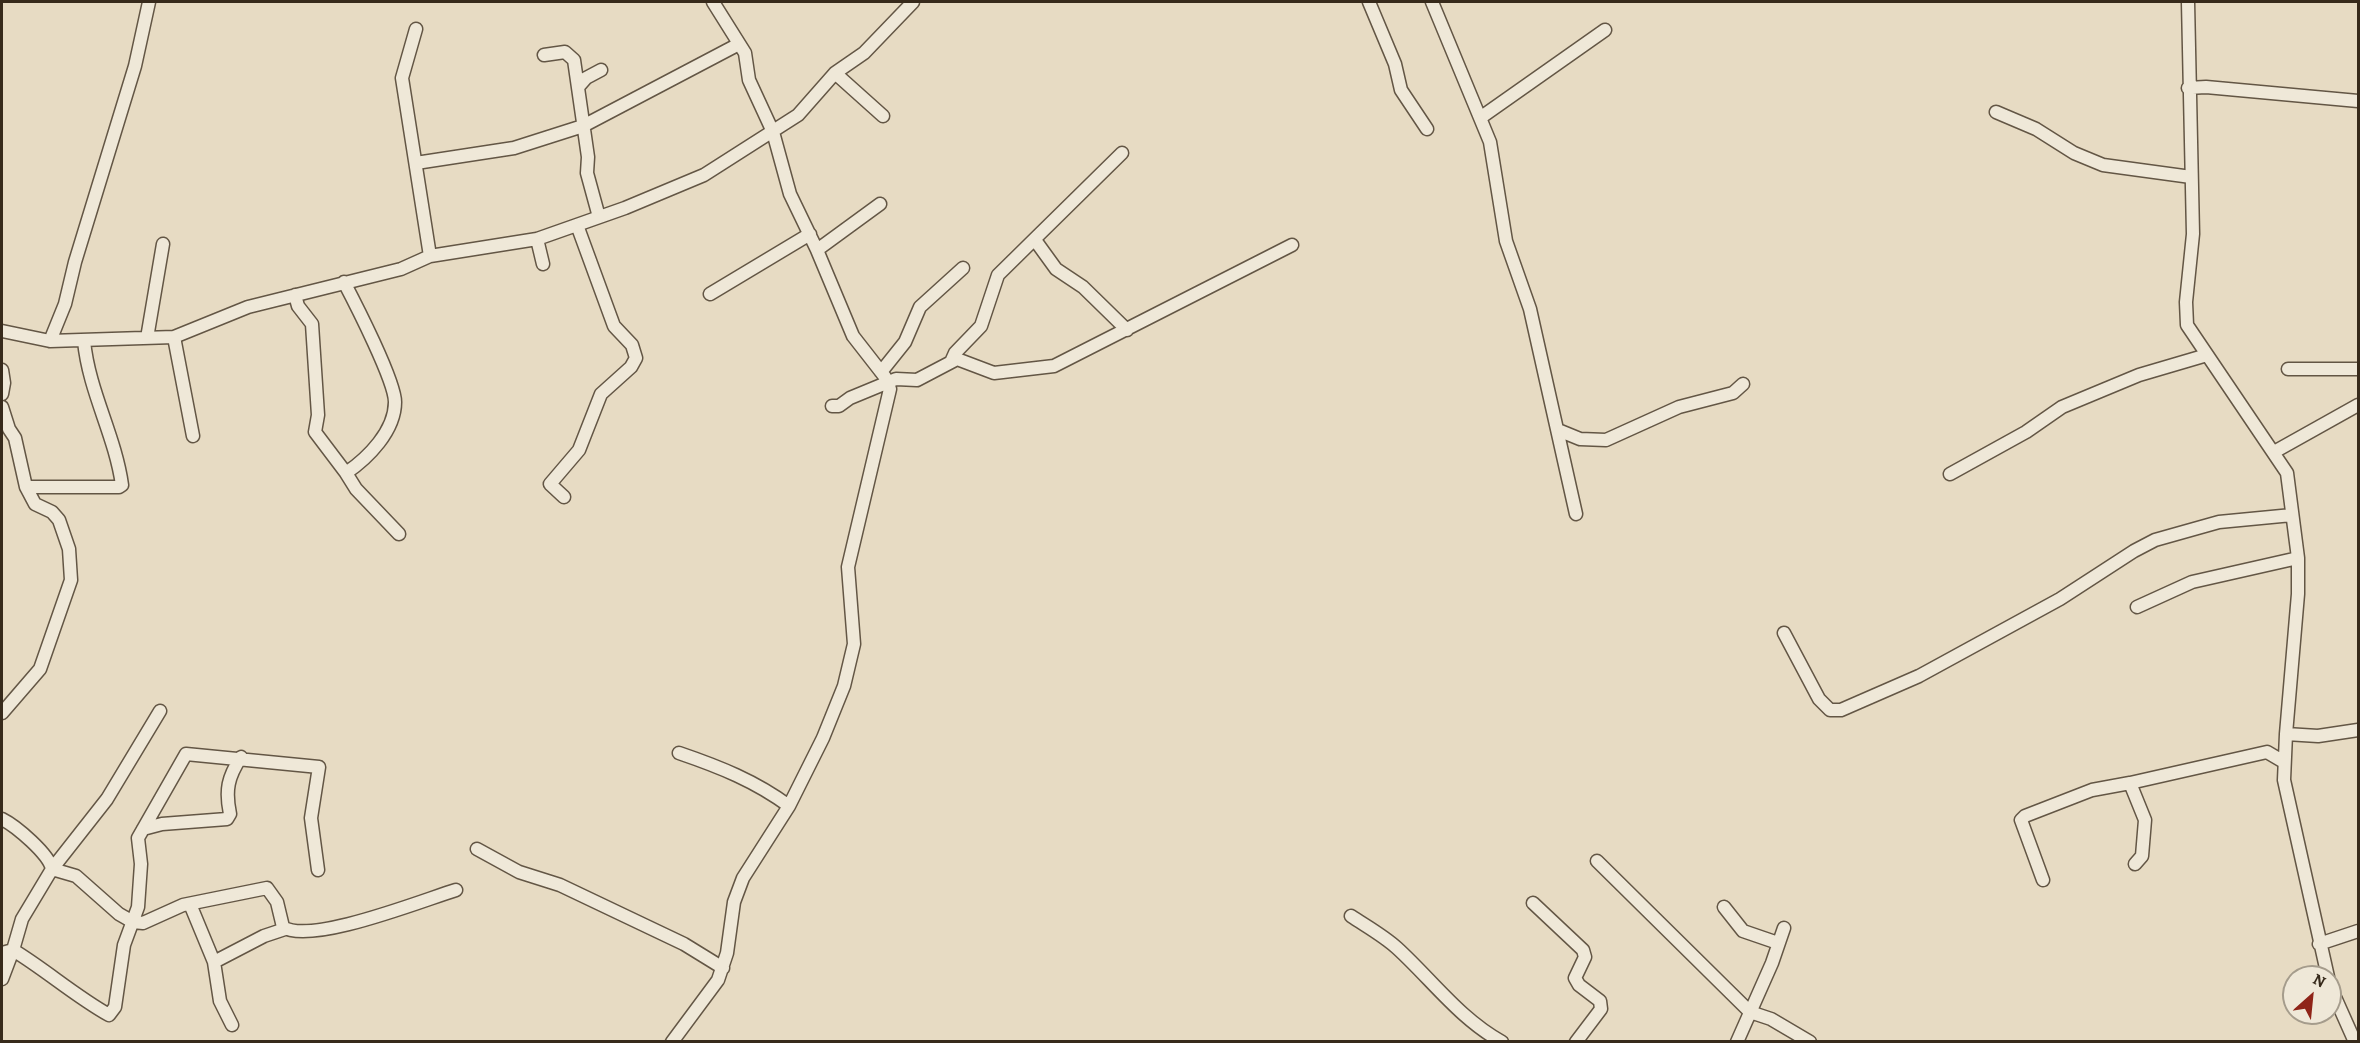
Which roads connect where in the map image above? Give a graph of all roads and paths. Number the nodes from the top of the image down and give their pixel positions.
1 (150, 2) edge
2 (712, 2) edge
3 (913, 2) edge
4 (1369, 2) edge
5 (1432, 2) edge
6 (2188, 2) edge
7 (416, 30) dead end
8 (1605, 30) dead end
9 (739, 44) junction
10 (544, 55) dead end
11 (601, 70) dead end
12 (835, 74) junction
13 (579, 86) junction
14 (2188, 88) junction
15 (2358, 101) edge
16 (1996, 112) dead end
17 (883, 116) dead end
18 (1480, 118) junction
19 (584, 126) junction
20 (1427, 129) dead end
21 (773, 132) junction
22 (1122, 153) dead end
23 (417, 163) junction
24 (2191, 177) junction
25 (880, 204) dead end
26 (599, 217) junction
27 (577, 225) junction
28 (810, 234) junction
29 (537, 239) junction
30 (1035, 240) junction
31 (163, 244) dead end
32 (1292, 245) dead end
33 (817, 250) junction
34 (430, 256) junction
35 (543, 264) dead end
36 (963, 268) dead end
37 (344, 282) junction
38 (710, 294) dead end
39 (295, 295) junction
40 (1127, 330) junction
41 (2, 331) edge
42 (174, 337) junction
43 (147, 338) junction
44 (50, 341) junction
45 (84, 341) junction
46 (2207, 355) junction
47 (951, 362) junction
48 (2288, 369) dead end
49 (2358, 369) edge
50 (2, 370) edge
51 (880, 372) junction
52 (887, 384) junction
53 (1743, 384) dead end
54 (2, 394) edge
55 (2358, 405) edge
56 (832, 406) dead end
57 (2, 407) edge
58 (1558, 430) junction
59 (193, 436) dead end
60 (2274, 452) junction
61 (346, 473) junction
62 (1950, 474) dead end
63 (26, 487) junction
64 (564, 497) dead end
65 (1576, 514) dead end
66 (2292, 515) junction
67 (399, 534) dead end
68 (2298, 558) junction
69 (2137, 607) dead end
70 (1784, 633) dead end
71 (160, 711) dead end
72 (2, 713) edge
73 (2358, 730) edge
74 (2286, 734) junction
75 (680, 753) dead end
76 (241, 757) junction
77 (2284, 762) junction
78 (2130, 783) junction
79 (789, 806) junction
80 (2, 819) edge
81 (143, 829) junction
82 (477, 849) dead end
83 (1597, 861) dead end
84 (2135, 864) dead end
85 (52, 869) junction
86 (318, 870) dead end
87 (2043, 880) dead end
88 (456, 890) dead end
89 (1533, 903) dead end
90 (190, 904) junction
91 (1724, 907) dead end
92 (1351, 916) dead end
93 (133, 922) junction
94 (285, 928) junction
95 (1784, 928) dead end
96 (2358, 931) edge
97 (1778, 944) junction
98 (2319, 944) junction
99 (7, 952) edge
100 (214, 962) junction
101 (2325, 965) edge
102 (723, 968) junction
103 (2, 979) edge
104 (1750, 1012) junction
105 (2342, 1012) edge
106 (232, 1025) dead end
107 (1486, 1038) edge
108 (672, 1041) edge
109 (1502, 1041) edge
110 (1576, 1041) edge
111 (1737, 1041) edge
112 (1810, 1041) edge
113 (2355, 1041) edge

1 - 44 street
2 - 9 street
3 - 12 street
4 - 20 street
5 - 18 street
6 - 14 street
7 - 23 street
8 - 18 street
9 - 19 street
9 - 21 street
10 - 13 street
11 - 13 street
12 - 17 street
12 - 21 street
13 - 19 street
14 - 15 street
14 - 24 street
16 - 24 street
18 - 58 street
19 - 23 street
19 - 26 street
21 - 26 street
21 - 28 street
22 - 30 street
23 - 34 street
24 - 46 street
25 - 33 street
26 - 27 street
27 - 29 street
27 - 64 street
28 - 33 street
28 - 38 street
29 - 34 street
29 - 35 street
30 - 40 street
30 - 47 street
31 - 43 street
32 - 40 street
33 - 51 street
34 - 37 street
36 - 51 street
37 - 39 street
37 - 61 street
39 - 42 street
39 - 61 street
40 - 47 street
41 - 44 street
42 - 43 street
42 - 59 street
43 - 45 street
44 - 45 street
45 - 63 street
46 - 60 street
46 - 62 street
47 - 52 street
48 - 49 street
50 - 54 street
51 - 52 street
52 - 56 street
52 - 79 street
53 - 58 street
55 - 60 street
57 - 63 street
58 - 65 street
60 - 66 street
61 - 67 street
63 - 72 street
66 - 68 street
66 - 70 street
68 - 69 street
68 - 74 street
71 - 85 street
73 - 74 street
74 - 77 street
75 - 79 street
76 - 81 street
76 - 81 street
76 - 86 street
77 - 78 street
77 - 98 street
78 - 84 street
78 - 87 street
79 - 102 street
80 - 85 street
81 - 93 street
82 - 102 street
83 - 104 street
85 - 93 street
85 - 99 street
88 - 94 street
89 - 110 street
90 - 93 street
90 - 94 street
90 - 100 street
91 - 97 street
92 - 107 street
93 - 99 street
94 - 100 street
95 - 97 street
96 - 98 street
97 - 104 street
98 - 101 street
99 - 103 street
100 - 106 street
102 - 108 street
104 - 111 street
104 - 112 street
105 - 113 street
107 - 109 street

